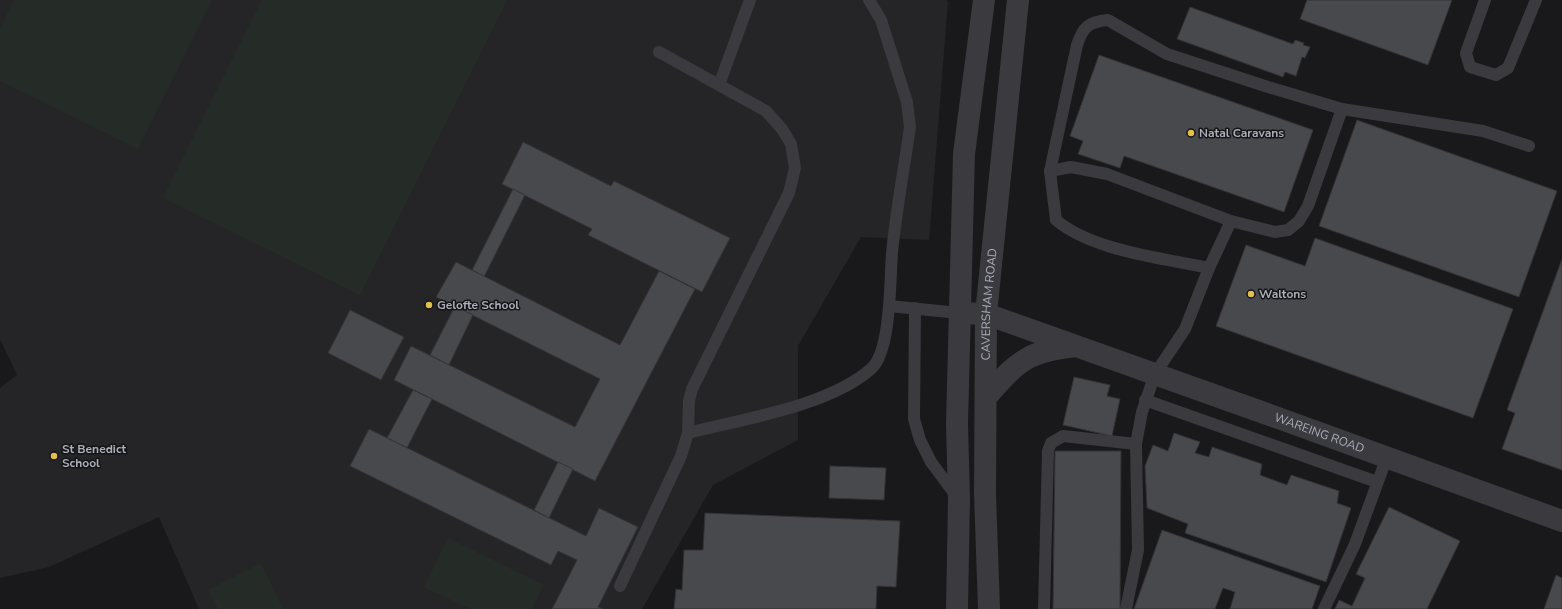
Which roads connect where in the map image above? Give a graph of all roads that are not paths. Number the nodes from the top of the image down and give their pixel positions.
1 (750, 0) edge
2 (869, 0) edge
3 (984, 0) edge
4 (1018, 0) edge
5 (1485, 0) edge
6 (1536, 0) edge
7 (659, 52) dead end
8 (719, 85) junction
9 (1342, 109) junction
10 (1529, 146) dead end
11 (1050, 171) junction
12 (1232, 221) junction
13 (1209, 268) junction
14 (889, 306) junction
15 (916, 308) junction
16 (959, 313) junction
17 (986, 314) junction
18 (1076, 346) junction
19 (1154, 374) junction
20 (986, 396) junction
21 (1145, 400) junction
22 (688, 433) junction
23 (1136, 444) junction
24 (1387, 457) junction
25 (1378, 482) junction
26 (959, 499) junction
27 (1562, 521) edge
28 (620, 586) dead end
29 (957, 609) edge
30 (989, 609) edge
31 (1044, 609) edge
32 (1126, 609) edge
33 (1324, 609) edge

1 - 8 lane
2 - 14 lane
3 - 16 street
4 - 17 street, CAVERSHAM ROAD
5 - 6 lane
7 - 8 lane
8 - 22 lane
9 - 10 lane
9 - 11 lane
9 - 12 lane
11 - 12 lane
11 - 13 lane
12 - 13 lane
13 - 19 lane
14 - 15 lane
14 - 22 lane
15 - 16 lane
15 - 26 lane
16 - 17 street, WAREING ROAD
16 - 26 street
17 - 18 street, WAREING ROAD
17 - 20 street, CAVERSHAM ROAD
18 - 19 street, WAREING ROAD
18 - 20 street, WAREING ROAD
19 - 21 lane
19 - 24 street, WAREING ROAD
20 - 30 street, CAVERSHAM ROAD
21 - 23 lane
21 - 25 lane
22 - 28 lane
23 - 31 lane
23 - 32 lane
24 - 25 lane
24 - 27 street, WAREING ROAD
25 - 33 lane
26 - 29 street

